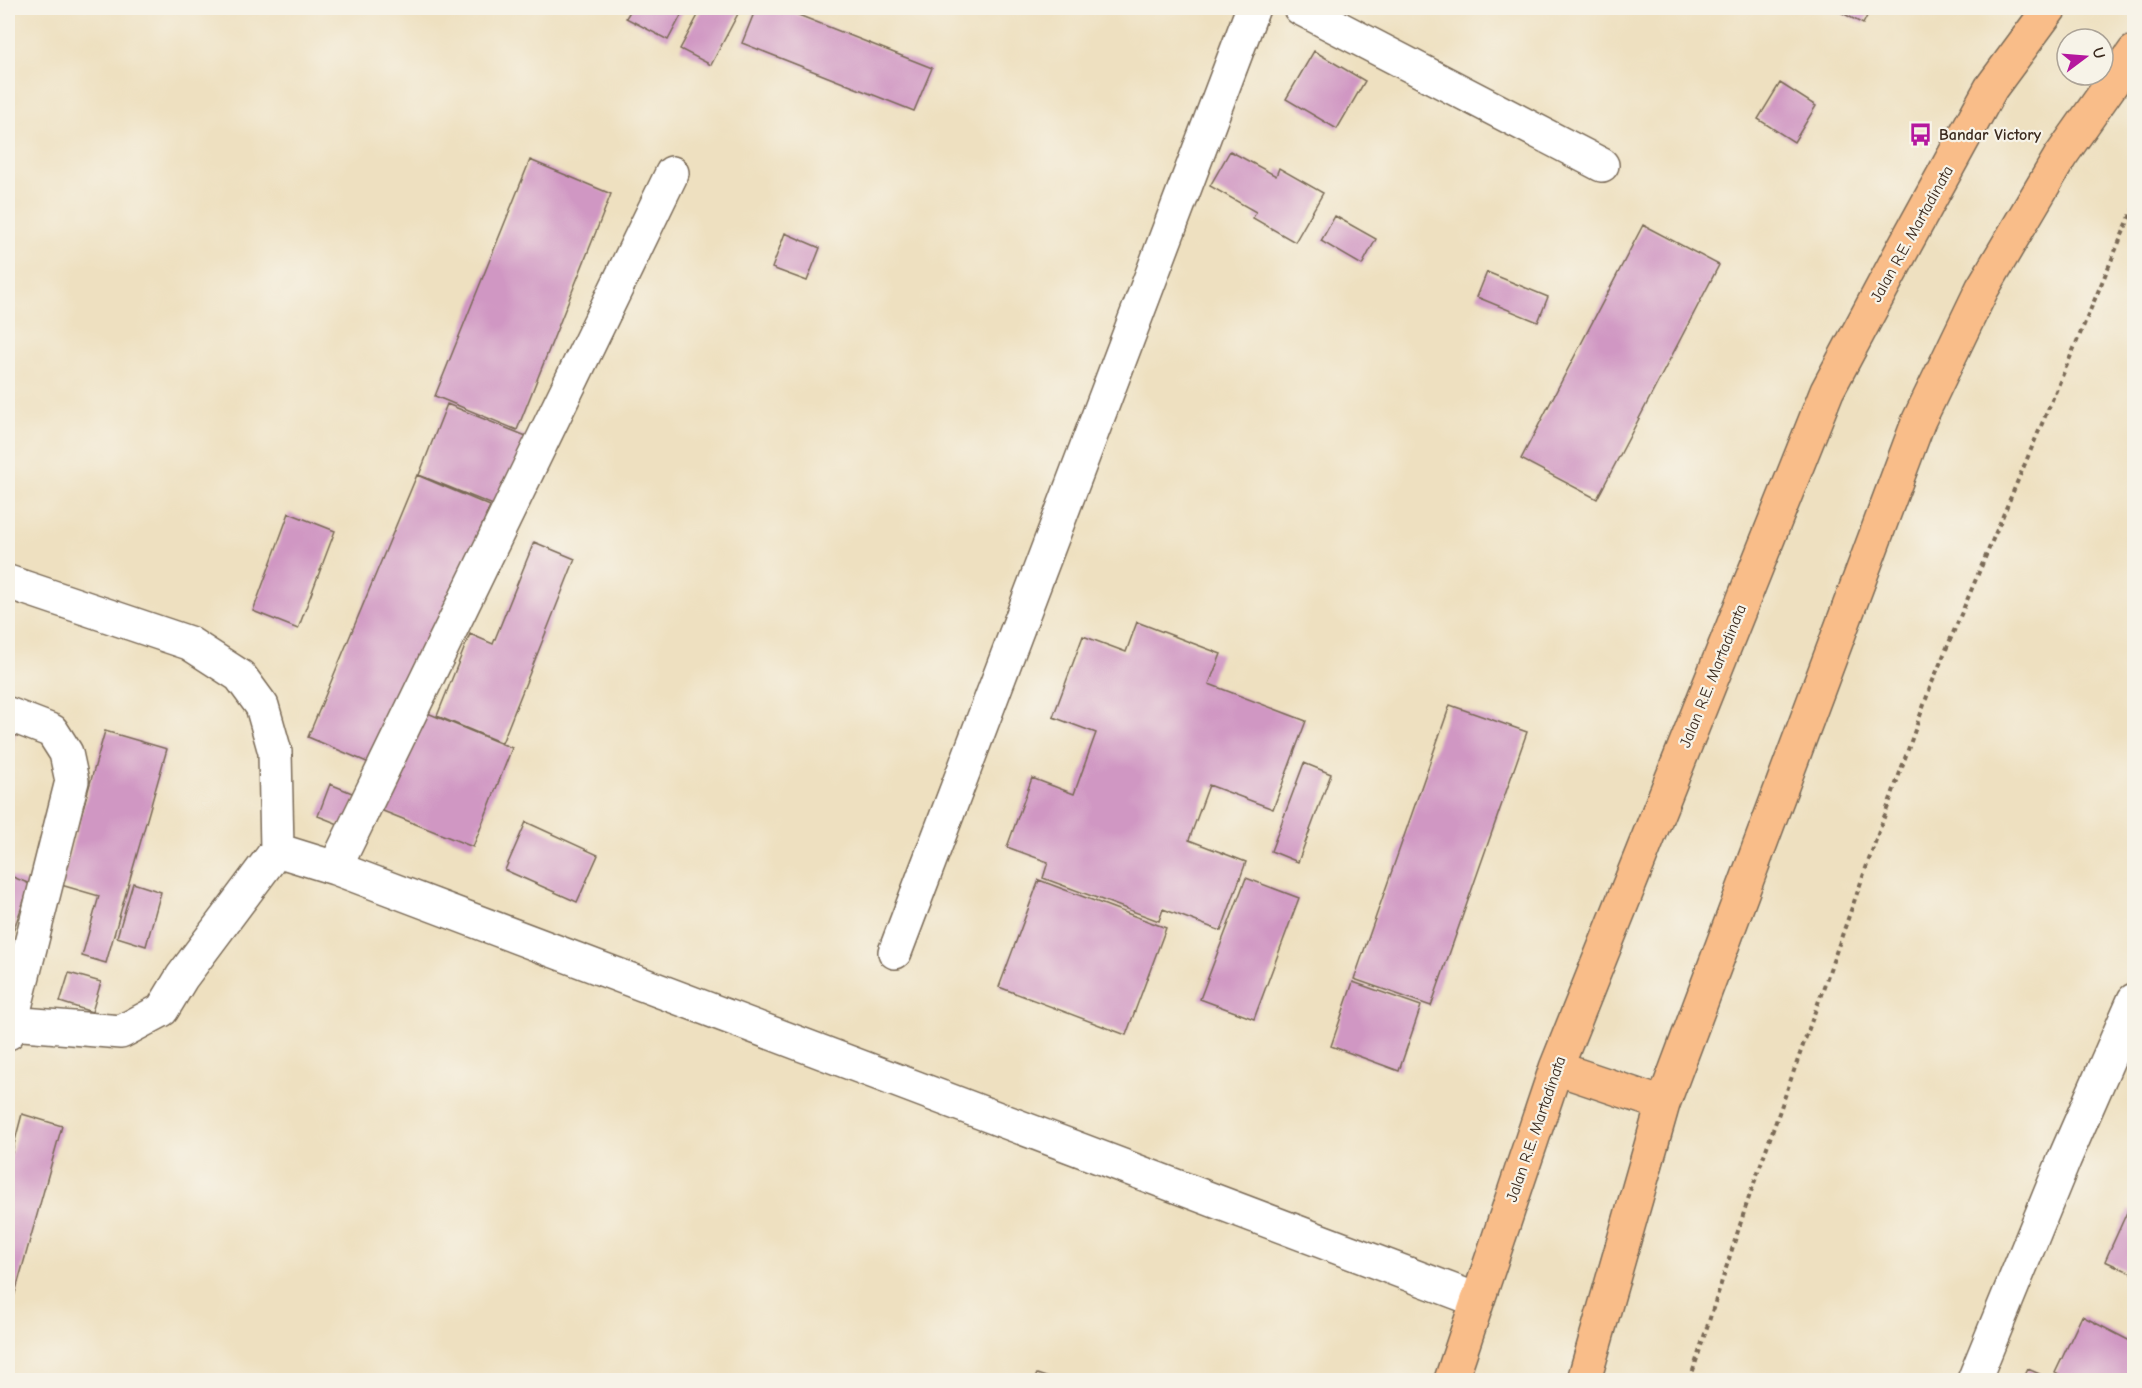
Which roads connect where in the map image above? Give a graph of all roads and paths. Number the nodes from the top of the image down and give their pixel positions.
1 (1253, 8) edge
2 (1300, 8) edge
3 (2050, 8) edge
4 (2134, 52) edge
5 (1602, 165) dead end
6 (672, 173) dead end
7 (2134, 207) edge
8 (8, 582) edge
9 (8, 714) edge
10 (277, 850) junction
11 (335, 868) junction
12 (895, 952) dead end
13 (2134, 1000) edge
14 (9, 1026) edge
15 (1556, 1068) junction
16 (1663, 1104) junction
17 (1477, 1300) junction
18 (1451, 1380) edge
19 (1584, 1380) edge
20 (1690, 1380) edge
21 (1974, 1380) edge

1 - 12 street
2 - 5 street
3 - 15 highway, Jalan R.E. Martadinata
4 - 16 highway
6 - 11 street
7 - 20 path
8 - 10 street
9 - 14 street
10 - 11 street
10 - 14 street
11 - 17 street
13 - 21 street
15 - 16 highway
15 - 17 highway, Jalan R.E. Martadinata
16 - 19 highway
17 - 18 highway, Jalan R.E. Martadinata

